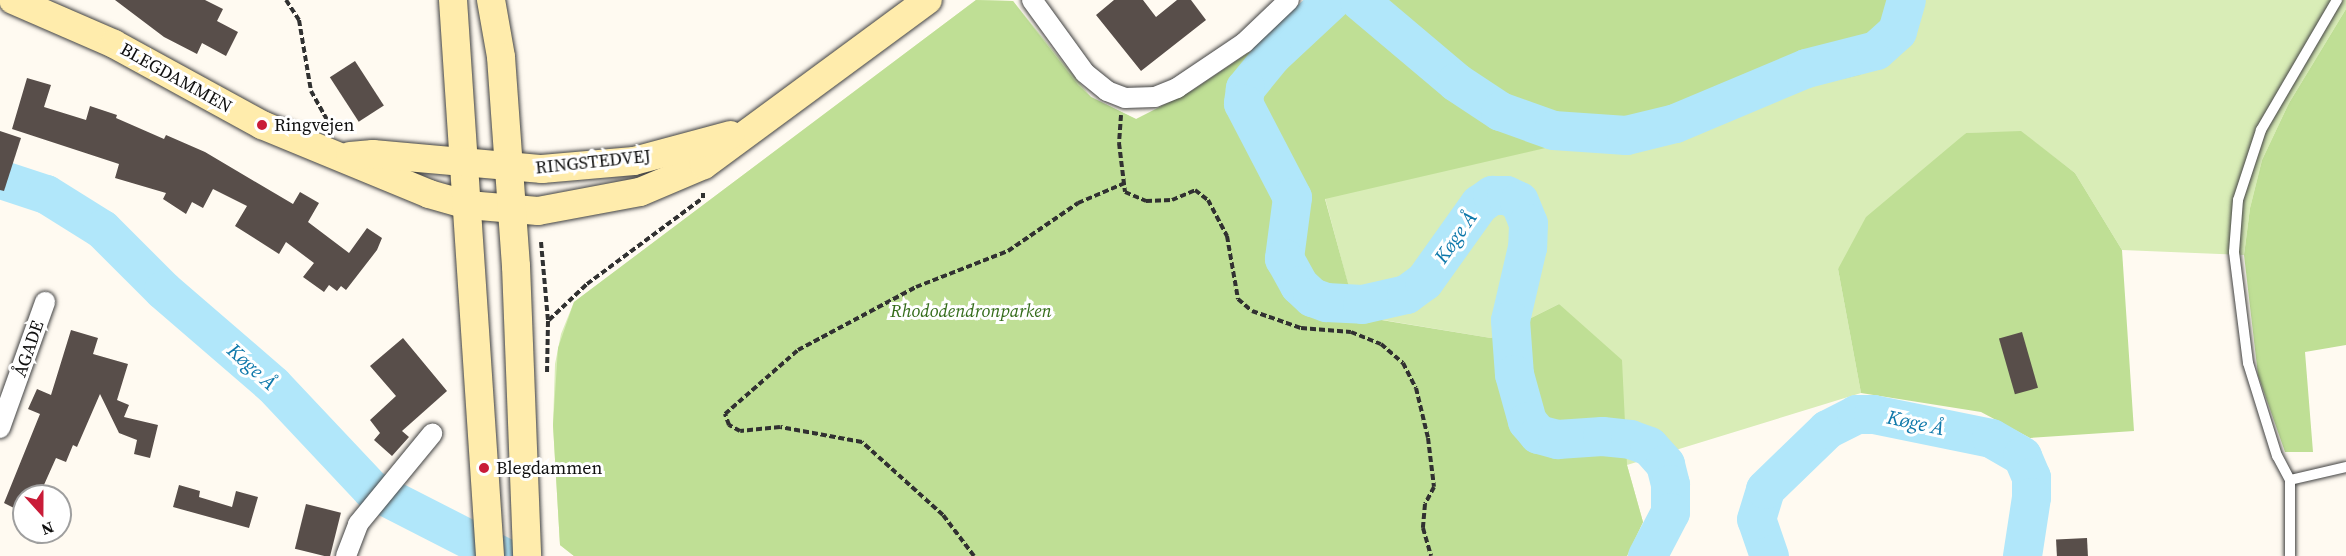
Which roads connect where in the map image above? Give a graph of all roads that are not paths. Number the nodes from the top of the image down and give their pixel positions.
1 (13, 0) edge
2 (453, 0) edge
3 (491, 0) edge
4 (928, 0) edge
5 (1032, 0) edge
6 (1289, 0) edge
7 (2337, 0) edge
8 (753, 128) junction
9 (339, 156) junction
10 (465, 164) junction
11 (509, 169) junction
12 (468, 205) junction
13 (512, 211) junction
14 (45, 302) dead end
15 (2, 422) edge
16 (432, 434) dead end
17 (2346, 467) edge
18 (2290, 480) junction
19 (345, 556) edge
20 (490, 556) edge
21 (527, 556) edge
22 (2290, 556) edge

1 - 9 main road, BLEGDAMMEN
2 - 10 main road
3 - 11 main road
4 - 8 main road, RINGSTEDVEJ
5 - 6 street
7 - 18 lane
8 - 11 main road, RINGSTEDVEJ
8 - 13 main road, RINGSTEDVEJ
9 - 10 main road, BLEGDAMMEN
9 - 12 main road, BLEGDAMMEN
10 - 11 main road, RINGSTEDVEJ
10 - 12 main road
11 - 13 main road
12 - 13 main road, RINGSTEDVEJ
12 - 20 main road
13 - 21 main road
14 - 15 street, ÅGADE
16 - 19 street
17 - 18 lane
18 - 22 lane

